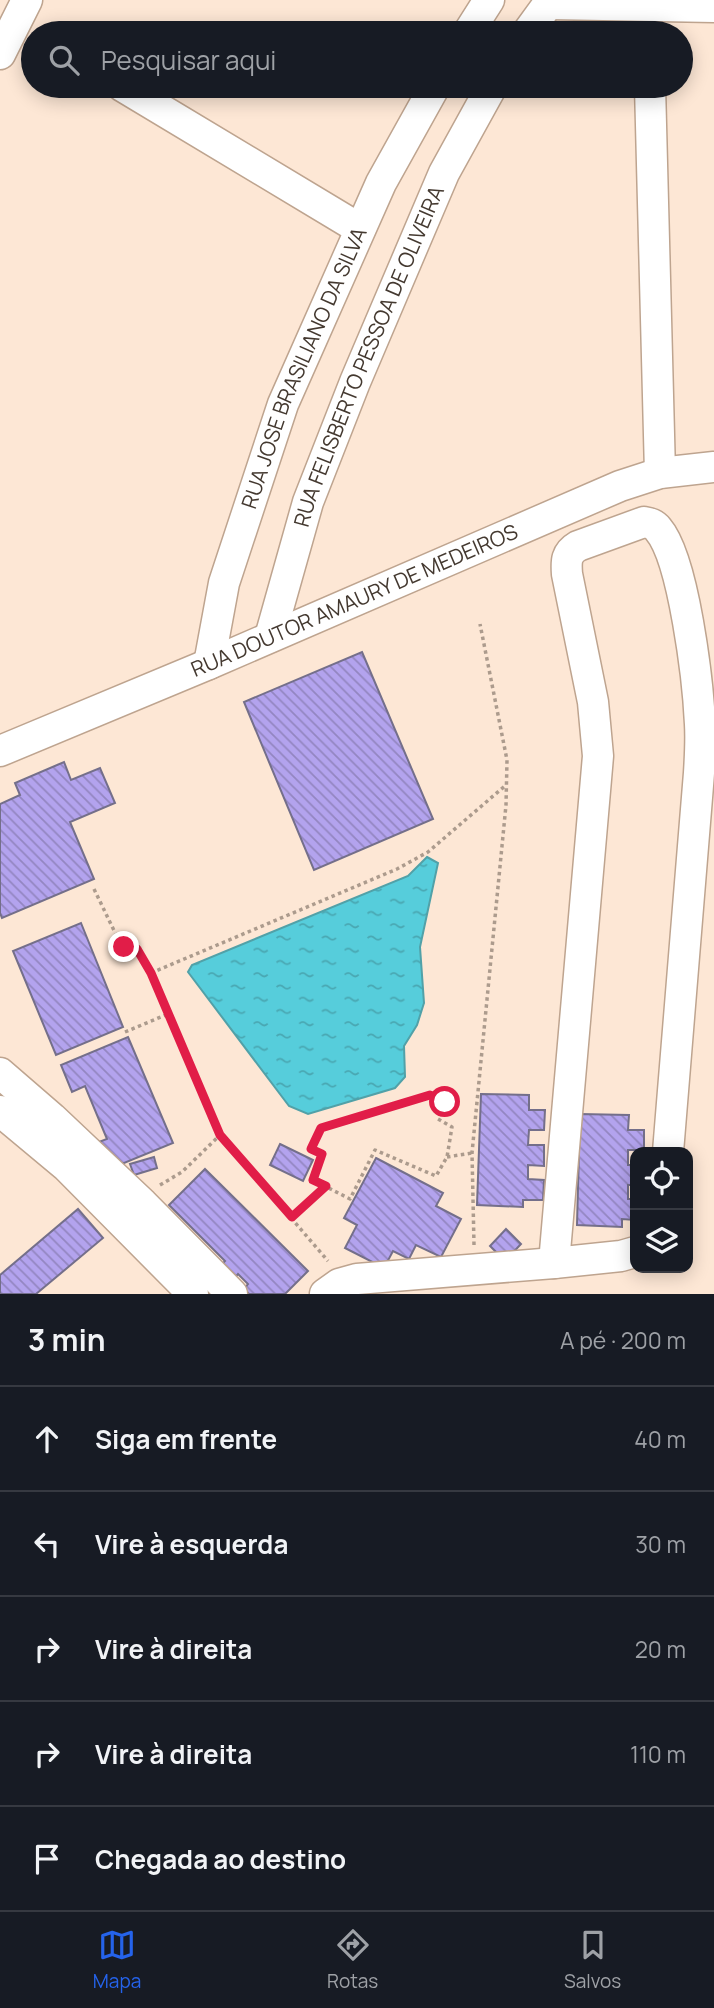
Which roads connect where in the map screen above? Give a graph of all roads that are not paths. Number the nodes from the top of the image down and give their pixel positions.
1 (489, 0) edge
2 (550, 2) edge
3 (714, 8) edge
4 (648, 20) edge
5 (476, 21) edge
6 (536, 21) edge
7 (21, 25) edge
8 (0, 54) edge
9 (142, 98) edge
10 (428, 98) edge
11 (485, 98) edge
12 (650, 98) edge
13 (360, 229) junction
14 (714, 467) edge
15 (660, 473) junction
16 (270, 637) junction
17 (209, 664) junction
18 (0, 751) edge
19 (0, 1073) edge
20 (0, 1111) edge
21 (668, 1147) edge
22 (630, 1253) edge
23 (554, 1264) junction
24 (331, 1282) edge
25 (376, 1286) edge
26 (194, 1294) edge
27 (232, 1294) edge

1 - 5 street
2 - 4 street
2 - 6 street
3 - 4 street
7 - 8 street
9 - 13 street
10 - 13 street, RUA JOSE BRASILIANO DA SILVA
11 - 16 street, RUA FELISBERTO PESSOA DE OLIVEIRA
12 - 15 street
13 - 17 street, RUA JOSE BRASILIANO DA SILVA
14 - 15 street, RUA DOUTOR AMAURY DE MEDEIROS
15 - 16 street, RUA DOUTOR AMAURY DE MEDEIROS
16 - 17 street, RUA DOUTOR AMAURY DE MEDEIROS
17 - 18 street, RUA DOUTOR AMAURY DE MEDEIROS
19 - 27 street
20 - 26 street
21 - 23 street
22 - 23 street
23 - 25 street
24 - 25 street

